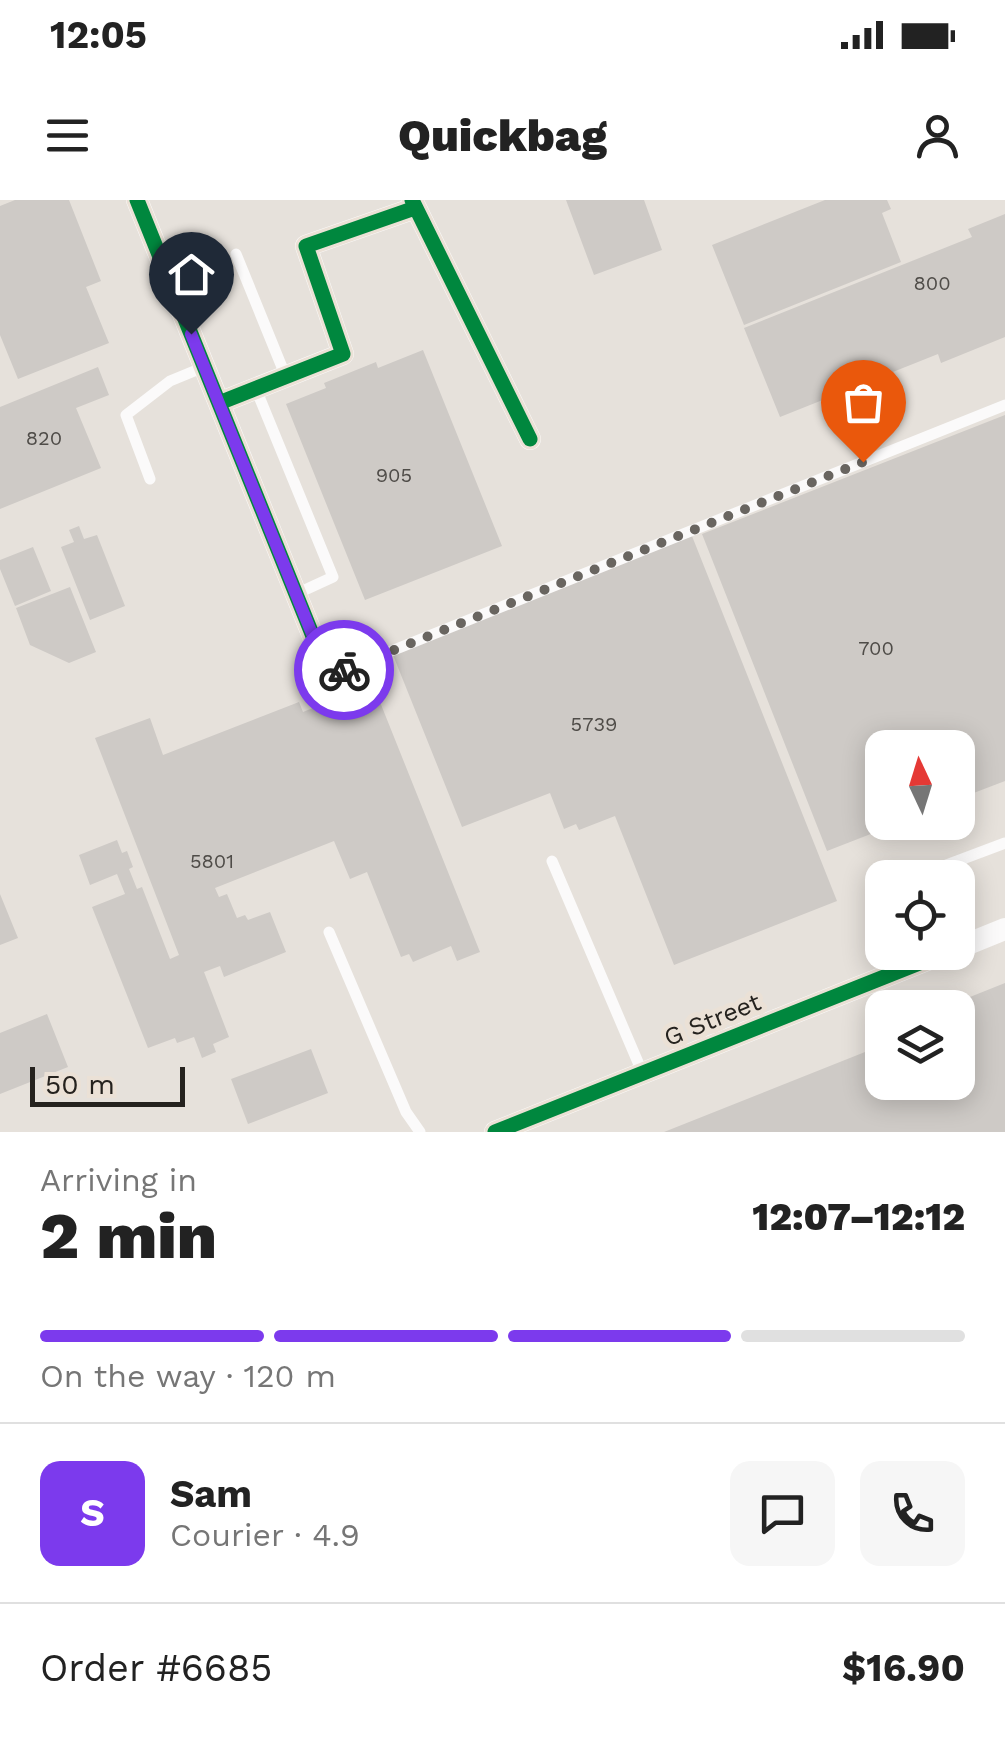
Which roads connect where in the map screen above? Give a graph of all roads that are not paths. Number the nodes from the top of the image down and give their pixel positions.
1 (137, 200) edge
2 (413, 204) edge
3 (236, 254) dead end
4 (204, 367) junction
5 (286, 377) junction
6 (256, 388) junction
7 (218, 403) junction
8 (1005, 404) edge
9 (530, 439) dead end
10 (150, 479) dead end
11 (296, 594) junction
12 (329, 676) joint
13 (1005, 842) edge
14 (552, 860) dead end
15 (958, 860) edge
16 (1005, 930) edge
17 (329, 932) dead end
18 (975, 941) edge
19 (881, 970) edge
20 (643, 1074) junction
21 (420, 1132) edge
22 (495, 1132) edge

1 - 4 street
2 - 5 street
2 - 9 street
3 - 5 lane
4 - 7 street
4 - 10 lane
5 - 6 street
6 - 7 street
6 - 11 lane
7 - 11 street
8 - 12 lane
11 - 12 street
13 - 15 lane
14 - 20 lane
16 - 18 street
17 - 21 lane
19 - 20 street, G Street
20 - 22 street, G Street

